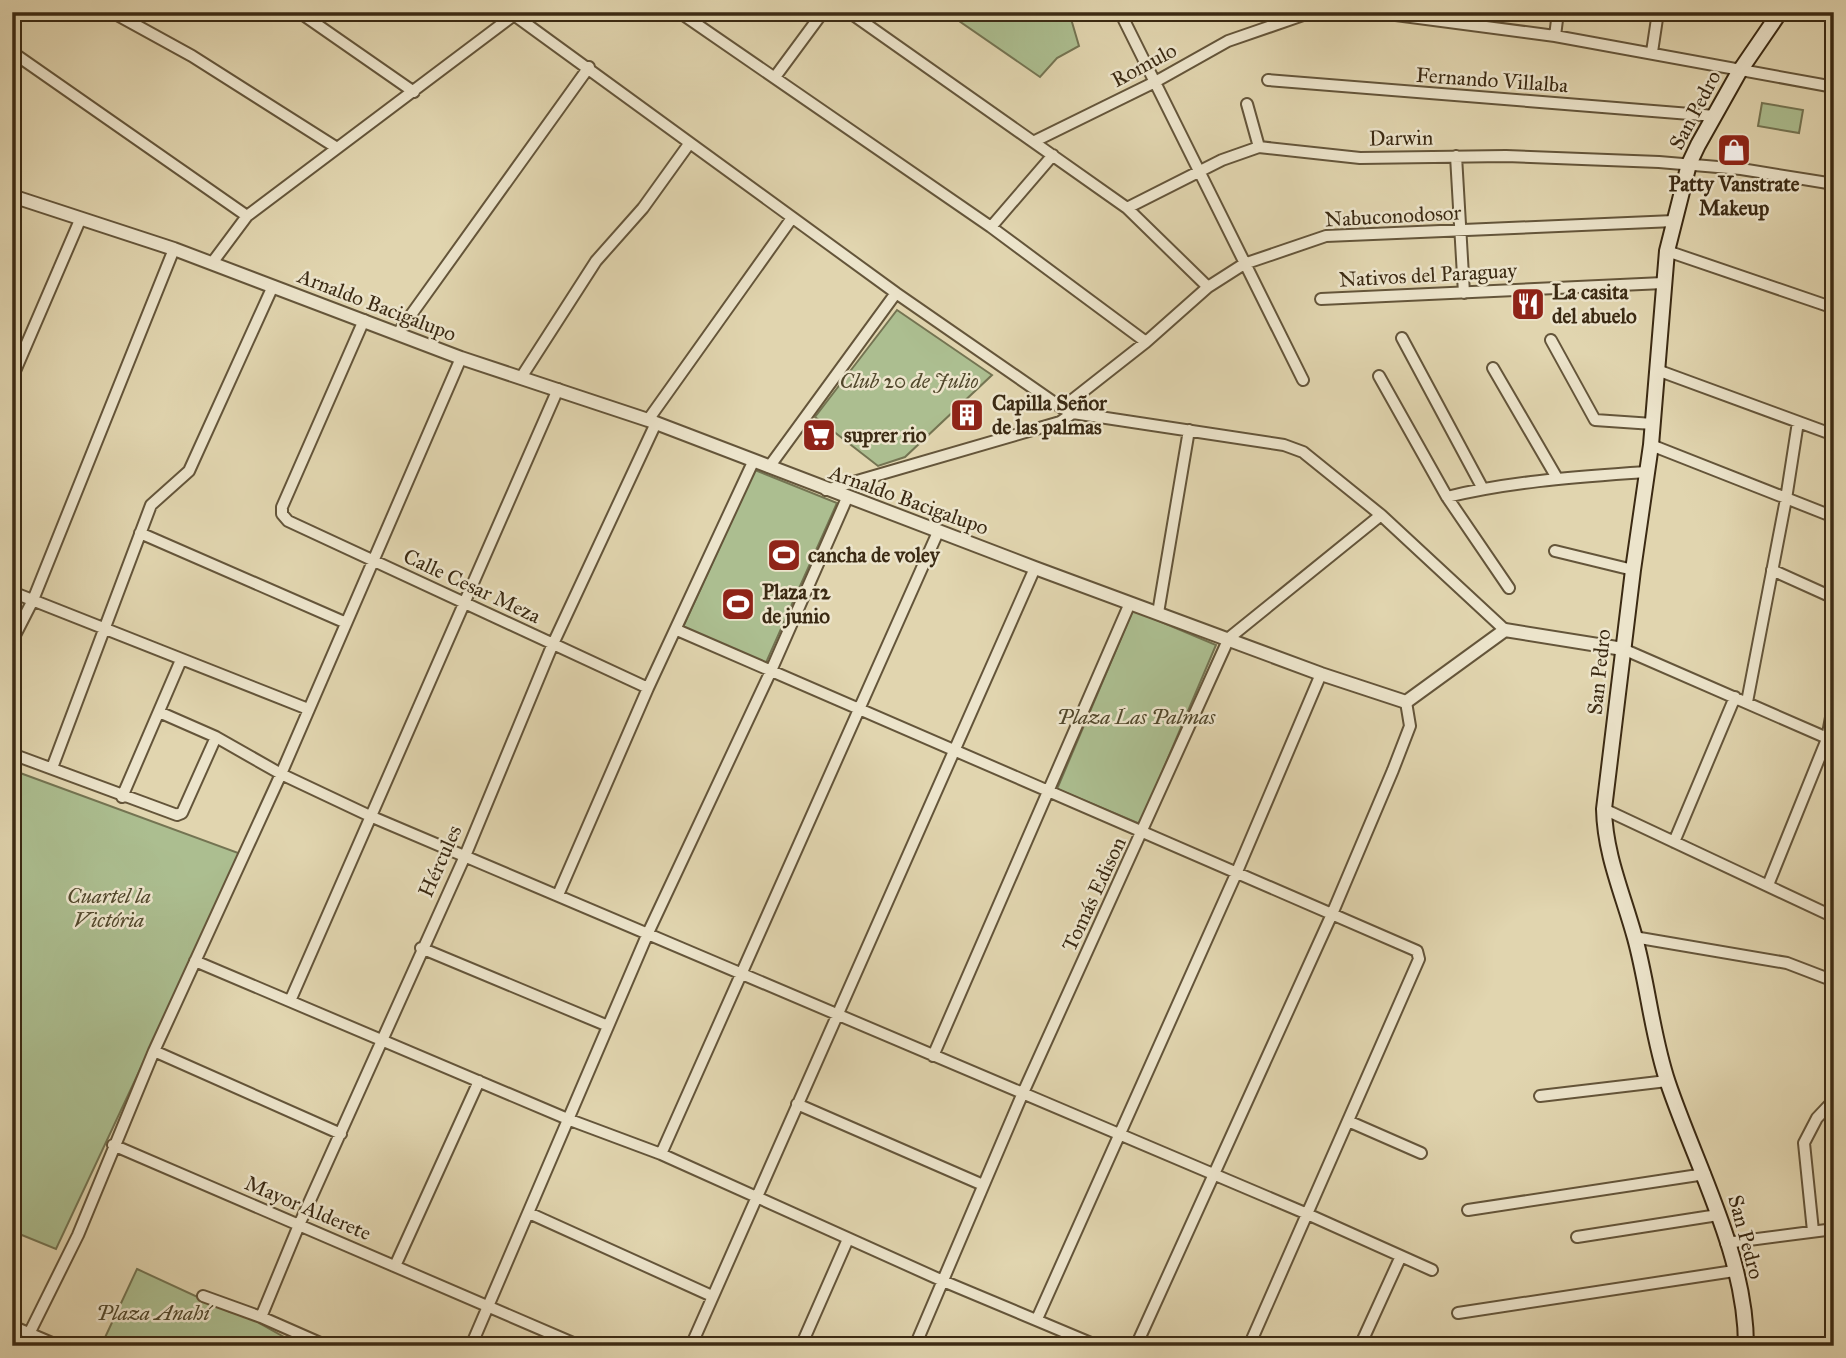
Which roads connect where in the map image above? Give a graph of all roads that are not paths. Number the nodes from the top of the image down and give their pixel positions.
1 (111, 12) edge
2 (299, 12) edge
3 (679, 12) edge
4 (823, 12) edge
5 (849, 12) edge
6 (1120, 12) edge
7 (1311, 12) edge
8 (1373, 12) edge
9 (1558, 12) edge
10 (1658, 12) edge
11 (1780, 12) edge
12 (512, 14) edge
13 (1282, 16) edge
14 (1453, 18) edge
15 (1555, 36) junction
16 (12, 52) edge
17 (1652, 52) junction
18 (589, 67) junction
19 (1739, 72) junction
20 (775, 76) junction
21 (1268, 80) dead end
22 (1155, 82) junction
23 (1834, 87) edge
24 (414, 92) junction
25 (1247, 104) dead end
26 (1715, 116) junction
27 (1035, 141) junction
28 (689, 144) junction
29 (1259, 147) junction
30 (337, 148) junction
31 (1052, 155) junction
32 (1456, 156) junction
33 (1689, 164) junction
34 (1201, 171) junction
35 (1834, 184) edge
36 (12, 196) edge
37 (1127, 208) junction
38 (247, 216) junction
39 (792, 218) junction
40 (80, 220) junction
41 (1674, 221) junction
42 (991, 227) junction
43 (1460, 231) junction
44 (174, 249) junction
45 (1667, 251) junction
46 (212, 263) junction
47 (1244, 264) junction
48 (1663, 283) junction
49 (272, 286) junction
50 (1208, 287) junction
51 (896, 293) junction
52 (1464, 293) junction
53 (1321, 299) dead end
54 (1833, 304) edge
55 (364, 320) junction
56 (398, 333) junction
57 (1402, 338) dead end
58 (1551, 340) dead end
59 (1146, 342) junction
60 (461, 358) junction
61 (1493, 368) dead end
62 (1657, 370) junction
63 (522, 376) junction
64 (1379, 376) dead end
65 (12, 378) edge
66 (1303, 380) dead end
67 (558, 389) junction
68 (1067, 411) junction
69 (652, 422) junction
70 (1798, 422) junction
71 (1653, 424) junction
72 (1189, 430) junction
73 (1834, 435) edge
74 (1651, 445) junction
75 (753, 462) junction
76 (769, 467) junction
77 (1645, 472) junction
78 (1557, 478) junction
79 (1483, 489) junction
80 (825, 490) junction
81 (1447, 497) junction
82 (847, 498) junction
83 (1786, 499) junction
84 (1381, 515) junction
85 (1834, 517) edge
86 (939, 531) junction
87 (140, 533) junction
88 (1555, 551) dead end
89 (372, 560) junction
90 (1035, 568) junction
91 (1633, 570) junction
92 (1772, 570) junction
93 (1509, 588) dead end
94 (12, 592) edge
95 (1834, 598) edge
96 (33, 600) junction
97 (464, 603) junction
98 (1130, 603) junction
99 (1158, 613) junction
100 (344, 622) junction
101 (105, 627) junction
102 (677, 630) junction
103 (1505, 630) junction
104 (1229, 638) junction
105 (12, 641) edge
106 (551, 646) junction
107 (1623, 649) junction
108 (181, 660) junction
109 (770, 673) junction
110 (1321, 674) junction
111 (648, 688) junction
112 (1735, 697) junction
113 (1834, 701) edge
114 (1406, 702) junction
115 (1747, 702) junction
116 (308, 709) junction
117 (860, 711) junction
118 (159, 712) junction
119 (216, 737) junction
120 (1830, 740) edge
121 (954, 752) junction
122 (12, 754) edge
123 (52, 768) junction
124 (281, 774) junction
125 (1048, 793) junction
126 (122, 797) junction
127 (1604, 809) junction
128 (370, 816) junction
129 (1143, 834) junction
130 (1674, 842) junction
131 (464, 856) junction
132 (1236, 874) junction
133 (1768, 885) junction
134 (558, 895) junction
135 (1332, 914) junction
136 (1834, 917) edge
137 (648, 933) junction
138 (1634, 937) junction
139 (421, 948) junction
140 (195, 961) junction
141 (742, 974) junction
142 (1834, 981) edge
143 (290, 1001) junction
144 (836, 1015) junction
145 (608, 1026) junction
146 (381, 1040) junction
147 (154, 1051) junction
148 (933, 1056) junction
149 (479, 1081) junction
150 (1667, 1081) junction
151 (1022, 1095) junction
152 (1540, 1096) dead end
153 (1834, 1100) edge
154 (797, 1104) junction
155 (570, 1120) junction
156 (1348, 1121) junction
157 (341, 1135) junction
158 (1119, 1135) junction
159 (113, 1145) junction
160 (1421, 1153) dead end
161 (661, 1154) junction
162 (1706, 1174) junction
163 (1213, 1175) junction
164 (983, 1185) junction
165 (756, 1199) junction
166 (1468, 1210) dead end
167 (529, 1213) junction
168 (1305, 1213) junction
169 (1718, 1215) junction
170 (299, 1224) junction
171 (1834, 1229) edge
172 (1813, 1231) junction
173 (1577, 1237) dead end
174 (848, 1239) junction
175 (1726, 1243) junction
176 (1401, 1256) junction
177 (395, 1266) junction
178 (1432, 1270) dead end
179 (1734, 1271) junction
180 (943, 1282) junction
181 (203, 1296) dead end
182 (712, 1296) junction
183 (488, 1306) junction
184 (1458, 1313) dead end
185 (261, 1317) junction
186 (1037, 1319) junction
187 (12, 1326) edge
188 (29, 1333) junction
189 (23, 1346) edge
190 (59, 1346) edge
191 (327, 1346) edge
192 (471, 1346) edge
193 (579, 1346) edge
194 (691, 1346) edge
195 (801, 1346) edge
196 (915, 1346) edge
197 (1098, 1346) edge
198 (1136, 1346) edge
199 (1249, 1346) edge
200 (1360, 1346) edge
201 (1746, 1346) edge

1 - 30 street
2 - 24 street
3 - 20 street
4 - 20 street
5 - 27 street
6 - 22 street
7 - 13 street, Romulo
8 - 14 street
9 - 15 street
10 - 17 street
11 - 19 main road, San Pedro
12 - 18 street
12 - 24 street
13 - 22 street, Romulo
14 - 15 street
15 - 17 street
16 - 38 street
17 - 19 street
18 - 28 street
18 - 56 street
19 - 23 street
19 - 26 main road, San Pedro
20 - 42 street
21 - 26 street, Fernando Villalba
22 - 27 street, Romulo
22 - 34 street
24 - 30 street
25 - 29 street
26 - 33 main road, San Pedro
27 - 31 street
28 - 39 street
28 - 63 street
29 - 32 street, Darwin
29 - 34 street, Darwin
30 - 38 street
31 - 37 street
31 - 42 street
32 - 33 street, Darwin
32 - 43 street
33 - 35 street, Darwin
33 - 41 main road, San Pedro
34 - 37 street, Darwin
34 - 47 street
36 - 40 street, Arnaldo Bacigalupo
37 - 50 street
38 - 46 street
39 - 51 street
39 - 69 street, Hércules
40 - 44 street, Arnaldo Bacigalupo
40 - 65 street
41 - 43 street, Nabuconodosor
41 - 45 main road, San Pedro
42 - 59 street
43 - 47 street, Nabuconodosor
43 - 52 street
44 - 46 street, Arnaldo Bacigalupo
44 - 96 street
45 - 48 main road, San Pedro
45 - 54 street
46 - 49 street, Arnaldo Bacigalupo
47 - 50 street, Nabuconodosor
47 - 66 street
48 - 52 street, Nativos del Paraguay
48 - 62 main road, San Pedro
49 - 55 street, Arnaldo Bacigalupo
49 - 87 street
50 - 59 street, Nabuconodosor
51 - 68 street
51 - 76 street
52 - 53 street, Nativos del Paraguay
55 - 56 street, Arnaldo Bacigalupo
55 - 89 street, Calle Cesar Meza
56 - 60 street, Arnaldo Bacigalupo
57 - 79 street
58 - 71 street
59 - 68 street, Nabuconodosor
60 - 63 street, Arnaldo Bacigalupo
60 - 89 street
61 - 78 street
62 - 70 street
62 - 71 main road, San Pedro
63 - 67 street, Arnaldo Bacigalupo
64 - 81 street
67 - 69 street, Arnaldo Bacigalupo
67 - 97 street
68 - 72 street
68 - 80 street, Nabuconodosor
69 - 75 street, Arnaldo Bacigalupo
69 - 106 street, Hércules
70 - 73 street
70 - 83 street
71 - 74 main road, San Pedro
72 - 84 street
72 - 99 street
74 - 77 main road, San Pedro
74 - 83 street
75 - 76 street, Arnaldo Bacigalupo
75 - 102 street
76 - 80 street, Arnaldo Bacigalupo
77 - 78 street
77 - 91 main road, San Pedro
78 - 79 street
79 - 81 street
80 - 82 street, Arnaldo Bacigalupo
81 - 93 street
82 - 86 street, Arnaldo Bacigalupo
82 - 109 street
83 - 85 street
83 - 92 street
84 - 103 street
84 - 104 street, Tomás Edison
86 - 90 street, Arnaldo Bacigalupo
86 - 117 street
87 - 100 street
87 - 101 street
88 - 91 street
89 - 97 street, Calle Cesar Meza
89 - 100 street
90 - 98 street, Arnaldo Bacigalupo
90 - 121 street
91 - 107 main road, San Pedro
92 - 95 street
92 - 115 street
94 - 96 street
96 - 101 street
96 - 105 street
97 - 106 street, Calle Cesar Meza
97 - 128 street
98 - 99 street, Arnaldo Bacigalupo
98 - 125 street
99 - 104 street, Arnaldo Bacigalupo
100 - 116 street
101 - 108 street
101 - 123 street
102 - 109 street
102 - 111 street
103 - 107 street
103 - 114 street
104 - 110 street, Arnaldo Bacigalupo
104 - 129 street, Tomás Edison
106 - 111 street, Calle Cesar Meza
106 - 131 street, Hércules
107 - 112 street
107 - 127 main road, San Pedro
108 - 116 street
108 - 118 street
109 - 117 street
109 - 137 street
110 - 114 street, Arnaldo Bacigalupo
110 - 132 street
111 - 134 street
112 - 115 street
112 - 130 street
113 - 120 street
114 - 135 street
115 - 120 street
116 - 124 street
117 - 121 street
117 - 141 street
118 - 119 street
118 - 126 street
119 - 124 street
119 - 126 street
120 - 133 street
121 - 125 street
121 - 144 street
122 - 123 street
123 - 126 street
124 - 128 street
124 - 140 street
125 - 129 street
125 - 148 street
127 - 130 street
127 - 138 main road, San Pedro
128 - 131 street
128 - 143 street
129 - 132 street
129 - 151 street, Tomás Edison
130 - 133 street
131 - 134 street
131 - 139 street, Hércules
132 - 135 street
132 - 158 street
133 - 136 street
134 - 137 street
135 - 156 street
135 - 163 street
137 - 141 street
137 - 145 street
138 - 142 street
138 - 150 main road, San Pedro
139 - 145 street
139 - 146 street, Hércules
140 - 143 street
140 - 147 street
141 - 144 street
141 - 161 street
143 - 146 street
144 - 148 street
144 - 154 street
145 - 155 street
146 - 149 street
146 - 157 street, Hércules
147 - 157 street
147 - 159 street
148 - 151 street
149 - 155 street
149 - 177 street
150 - 152 street
150 - 162 main road, San Pedro
151 - 158 street
151 - 164 street, Tomás Edison
153 - 172 street
154 - 164 street
154 - 165 street
155 - 161 street
155 - 167 street
156 - 160 street
156 - 168 street
157 - 170 street, Hércules
158 - 163 street
158 - 186 street
159 - 170 street, Mayor Alderete
159 - 188 street
161 - 165 street
162 - 166 street
162 - 169 main road, San Pedro
163 - 168 street
163 - 198 street
164 - 180 street, Tomás Edison
165 - 174 street
165 - 182 street
167 - 182 street
167 - 183 street
168 - 176 street
168 - 199 street
169 - 173 street
169 - 175 main road, San Pedro
170 - 177 street, Mayor Alderete
170 - 185 street, Hércules
171 - 172 street
172 - 175 street
174 - 180 street
174 - 195 street
175 - 179 main road, San Pedro
176 - 178 street
176 - 200 street
177 - 183 street, Mayor Alderete
179 - 184 street
179 - 201 main road, San Pedro
180 - 186 street
180 - 196 street, Tomás Edison
181 - 185 street
182 - 194 street
183 - 192 street
183 - 193 street, Mayor Alderete
185 - 191 street
186 - 197 street
187 - 188 street
188 - 189 street
188 - 190 street

